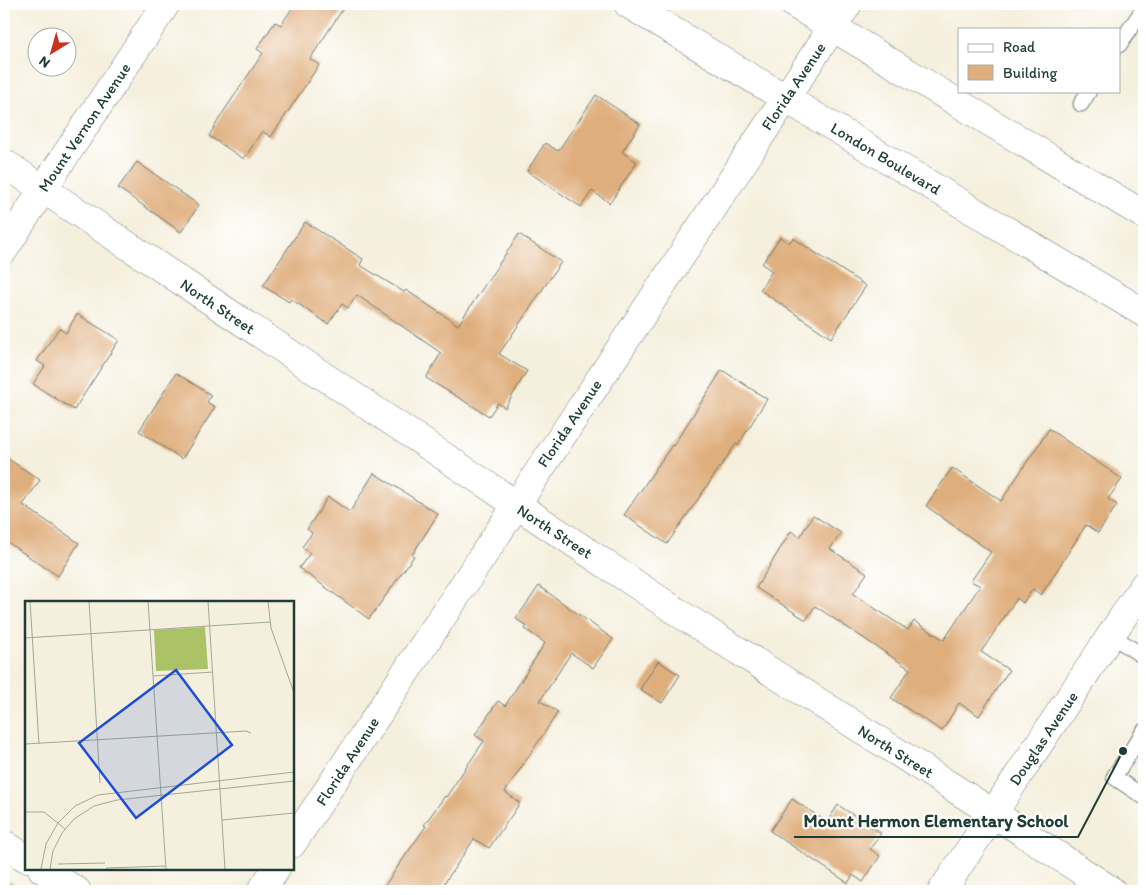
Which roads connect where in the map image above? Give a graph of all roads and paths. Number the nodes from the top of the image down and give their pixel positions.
1 (166, 4) edge
2 (628, 4) edge
3 (794, 4) edge
4 (848, 4) edge
5 (1144, 8) edge
6 (832, 28) junction
7 (1120, 44) edge
8 (785, 98) junction
9 (4, 163) edge
10 (43, 189) junction
11 (1144, 215) edge
12 (4, 250) edge
13 (1144, 313) edge
14 (515, 505) junction
15 (1144, 585) edge
16 (1111, 635) junction
17 (1144, 657) edge
18 (1144, 731) edge
19 (1144, 797) edge
20 (993, 812) junction
21 (294, 841) edge
22 (4, 844) edge
23 (25, 857) edge
24 (44, 870) edge
25 (275, 870) edge
26 (77, 891) edge
27 (261, 891) edge
28 (942, 891) edge
29 (1112, 891) edge

1 - 10 street, Mount Vernon Avenue
2 - 8 street, London Boulevard
3 - 6 street
4 - 6 street, Florida Avenue
5 - 7 lane
6 - 8 street, Florida Avenue
6 - 11 street
8 - 13 street, London Boulevard
8 - 14 street, Florida Avenue
9 - 10 street, North Street
10 - 12 street, Mount Vernon Avenue
10 - 14 street, North Street
14 - 20 street, North Street
14 - 21 street, Florida Avenue
15 - 16 street, Douglas Avenue
16 - 17 lane
16 - 20 street, Douglas Avenue
18 - 19 lane
20 - 28 street, Douglas Avenue
20 - 29 street, North Street
22 - 23 street
24 - 26 street
25 - 27 street

